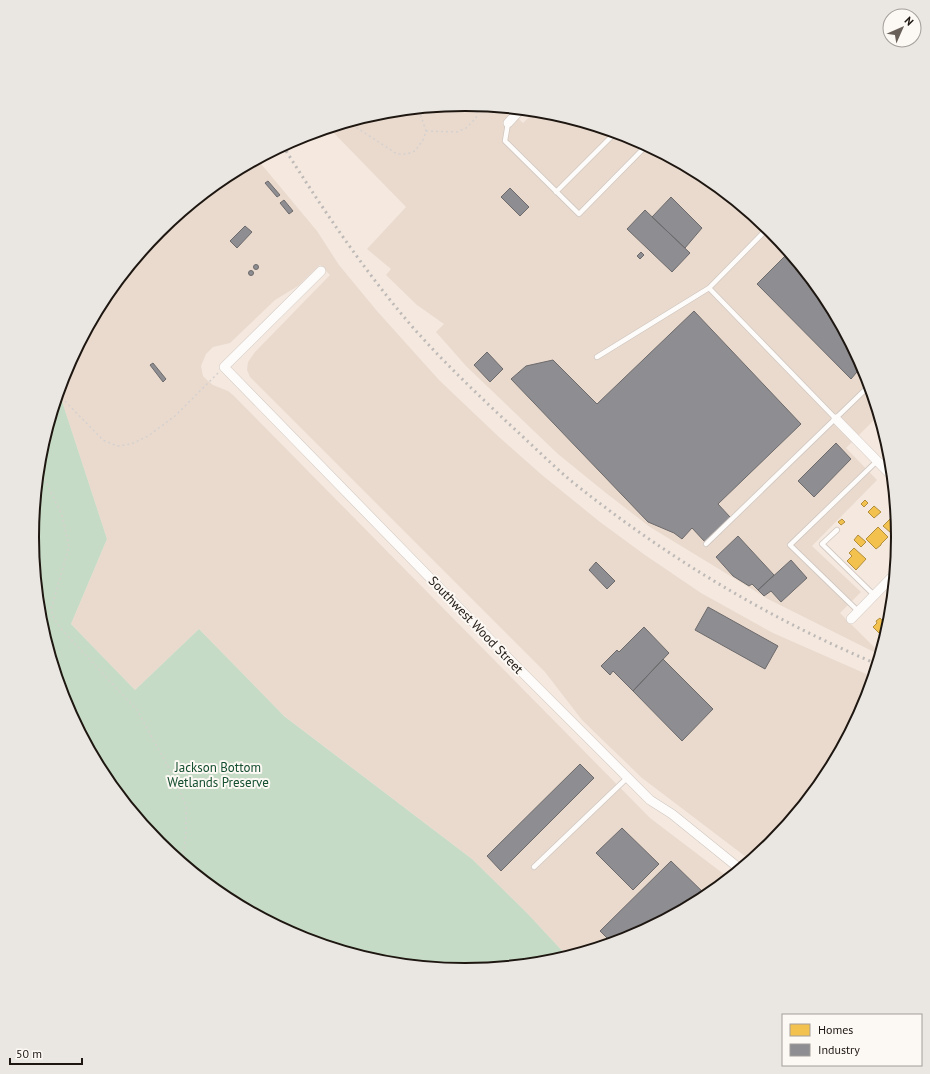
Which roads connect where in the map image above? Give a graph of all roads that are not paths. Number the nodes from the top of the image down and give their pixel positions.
1 (516, 114) edge
2 (508, 123) joint
3 (611, 137) edge
4 (642, 150) edge
5 (556, 192) junction
6 (763, 233) edge
7 (321, 271) dead end
8 (709, 288) junction
9 (597, 357) dead end
10 (865, 391) edge
11 (836, 419) junction
12 (884, 460) edge
13 (880, 463) junction
14 (885, 469) edge
15 (837, 530) dead end
16 (706, 544) dead end
17 (888, 581) edge
18 (874, 595) junction
19 (858, 611) junction
20 (851, 619) dead end
21 (627, 778) junction
22 (736, 865) edge
23 (534, 867) dead end

1 - 2 street
2 - 5 lane
3 - 5 lane
4 - 5 lane
6 - 8 lane
7 - 21 street, Southwest Wood Street
8 - 9 lane
8 - 11 lane
10 - 11 lane
11 - 13 street
11 - 16 lane
12 - 13 lane
13 - 14 street
13 - 19 lane
15 - 18 lane
17 - 18 street
18 - 19 street
19 - 20 street
21 - 22 street, Southwest Wood Street
21 - 23 lane

